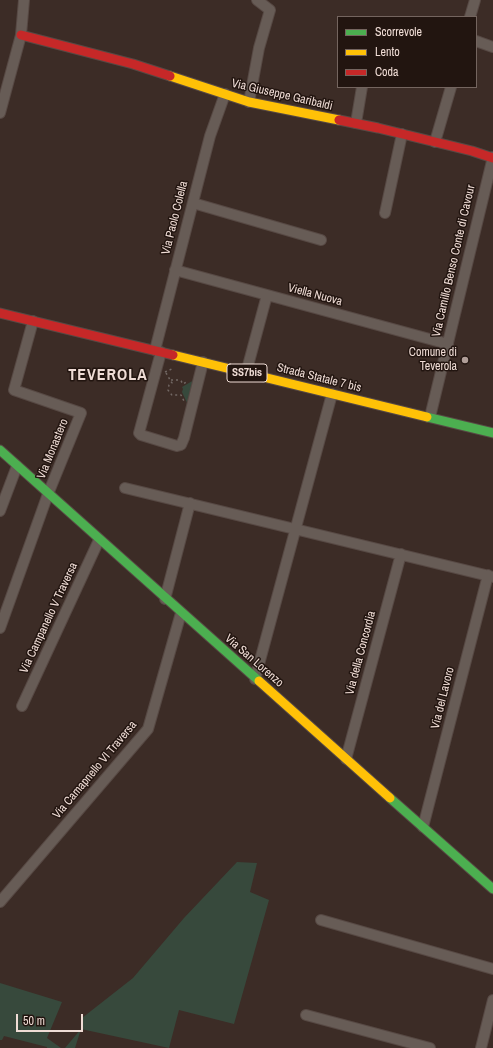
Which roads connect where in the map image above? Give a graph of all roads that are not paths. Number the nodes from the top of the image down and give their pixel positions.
1 (24, 0) edge
2 (257, 0) edge
3 (475, 0) edge
4 (470, 16) edge
5 (21, 35) junction
6 (477, 41) edge
7 (493, 46) edge
8 (362, 88) edge
9 (451, 88) edge
10 (225, 94) junction
11 (250, 102) junction
12 (1, 107) edge
13 (356, 123) junction
14 (402, 134) junction
15 (435, 142) junction
16 (493, 157) edge
17 (193, 203) junction
18 (385, 213) dead end
19 (321, 240) dead end
20 (176, 270) junction
21 (267, 295) junction
22 (0, 313) edge
23 (33, 321) junction
24 (448, 344) junction
25 (158, 351) junction
26 (203, 362) junction
27 (246, 372) junction
28 (332, 394) junction
29 (430, 418) junction
30 (493, 433) edge
31 (0, 450) edge
32 (17, 466) junction
33 (125, 488) dead end
34 (48, 494) junction
35 (190, 504) junction
36 (0, 511) edge
37 (296, 529) junction
38 (99, 540) junction
39 (401, 554) junction
40 (490, 576) edge
41 (166, 600) junction
42 (181, 613) junction
43 (0, 628) edge
44 (255, 679) junction
45 (22, 706) dead end
46 (346, 759) junction
47 (423, 827) junction
48 (493, 889) edge
49 (0, 902) edge
50 (321, 920) dead end
51 (493, 969) edge
52 (493, 1000) edge
53 (306, 1015) dead end
54 (430, 1048) edge
55 (481, 1048) edge

1 - 5 street
2 - 11 street
3 - 4 street
5 - 10 street, Via Giuseppe Garibaldi
5 - 12 street
6 - 7 street
8 - 13 street
9 - 15 street
10 - 11 street, Via Giuseppe Garibaldi
10 - 17 street, Via Paolo Colella
11 - 13 street, Via Giuseppe Garibaldi
13 - 14 street, Via Giuseppe Garibaldi
14 - 15 street, Via Giuseppe Garibaldi
14 - 18 street
15 - 16 street, Via Giuseppe Garibaldi
16 - 24 street, Via Camillo Benso Conte di Cavour
17 - 19 street
17 - 20 street, Via Paolo Colella
20 - 21 street, Viella Nuova
20 - 25 street, Via Paolo Colella
21 - 24 street, Viella Nuova
21 - 27 street
22 - 23 street, Strada Statale 7 bis / SS7bis
23 - 25 street, Strada Statale 7 bis / SS7bis
23 - 34 street, Via Monastero
24 - 29 street, Via Camillo Benso Conte di Cavour
25 - 26 street, Strada Statale 7 bis / SS7bis
25 - 26 street, Via Paolo Colella
26 - 27 street, Strada Statale 7 bis / SS7bis
27 - 28 street, Strada Statale 7 bis / SS7bis
28 - 29 street, Strada Statale 7 bis / SS7bis
28 - 37 street
29 - 30 street, Strada Statale 7 bis / SS7bis
31 - 32 street, Via San Lorenzo
32 - 34 street, Via San Lorenzo
32 - 36 street
33 - 35 street
34 - 38 street, Via San Lorenzo
34 - 43 street
35 - 37 street
35 - 41 street
37 - 39 street
37 - 44 street
38 - 41 street, Via San Lorenzo
38 - 45 street, Via Campanello V Traversa
39 - 40 street
39 - 46 street, Via della Concordia
40 - 47 street, Via del Lavoro
41 - 42 street, Via San Lorenzo
42 - 44 street, Via San Lorenzo
42 - 49 street, Via Camapnello VI Traversa
44 - 46 street, Via San Lorenzo
46 - 47 street, Via San Lorenzo
47 - 48 street, Via San Lorenzo
50 - 51 street
52 - 55 street
53 - 54 street

